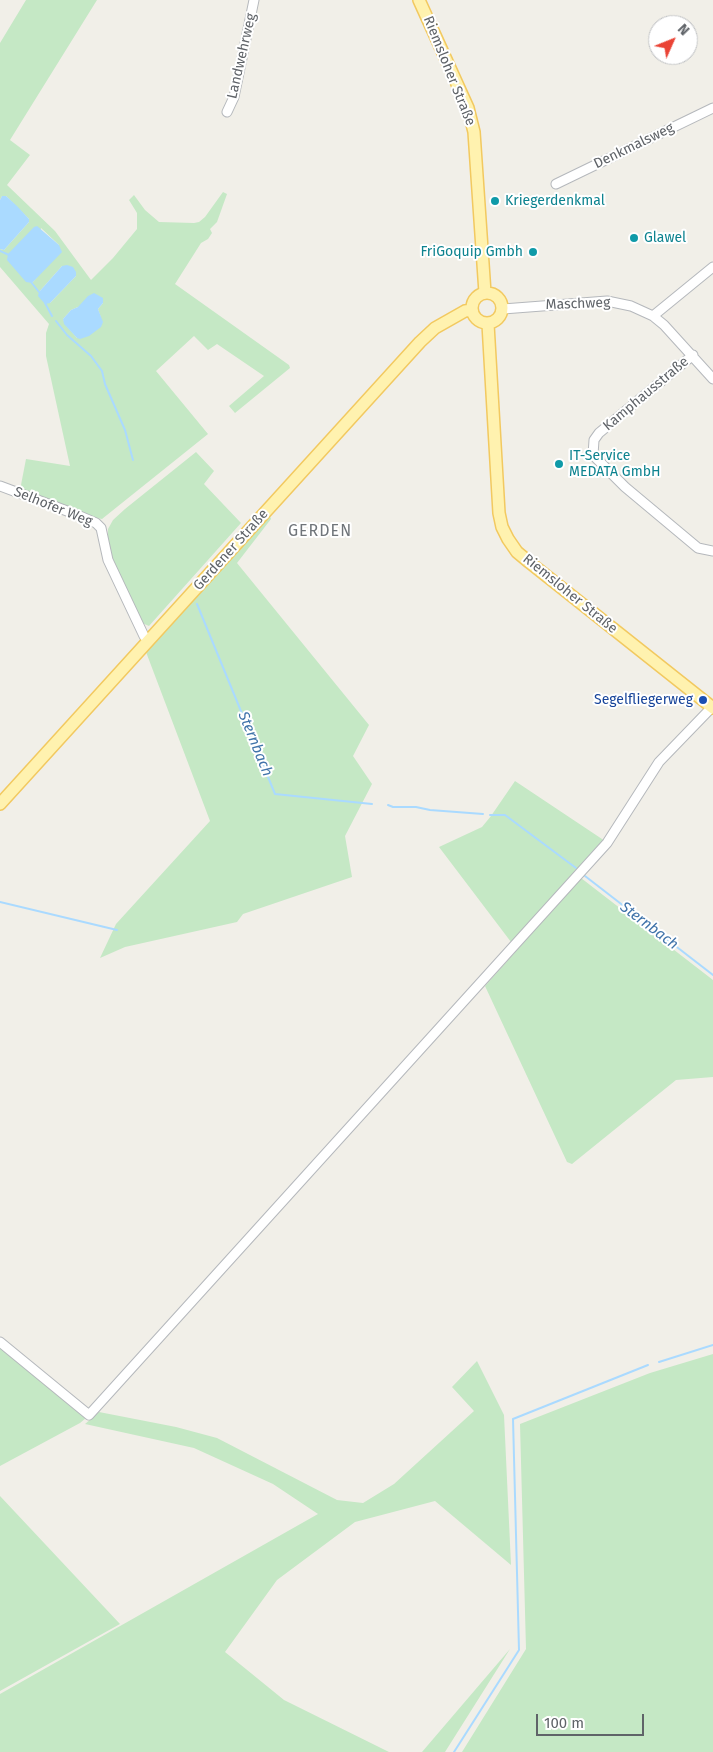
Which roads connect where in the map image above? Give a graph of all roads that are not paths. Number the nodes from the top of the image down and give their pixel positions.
1 (254, 0) edge
2 (419, 0) edge
3 (713, 108) edge
4 (228, 112) dead end
5 (556, 184) dead end
6 (713, 267) edge
7 (485, 293) junction
8 (503, 309) junction
9 (472, 310) junction
10 (653, 316) junction
11 (488, 324) junction
12 (693, 355) junction
13 (713, 380) edge
14 (0, 486) edge
15 (713, 550) edge
16 (148, 642) junction
17 (712, 707) edge
18 (0, 804) edge
19 (0, 1342) edge

1 - 4 street, Landwehrweg
2 - 7 main road, Riemsloher Straße
3 - 5 street, Denkmalsweg
6 - 10 street
7 - 8 main road
7 - 9 main road
8 - 10 street, Maschweg
8 - 11 main road
9 - 11 main road
9 - 16 main road, Gerdener Straße
10 - 12 street, Maschweg
11 - 17 main road, Riemsloher Straße
12 - 13 street, Maschweg
12 - 15 street, Kamphausstraße
14 - 16 street, Selhofer Weg
16 - 18 main road, Gerdener Straße
17 - 19 street, Riemsloher Straße

